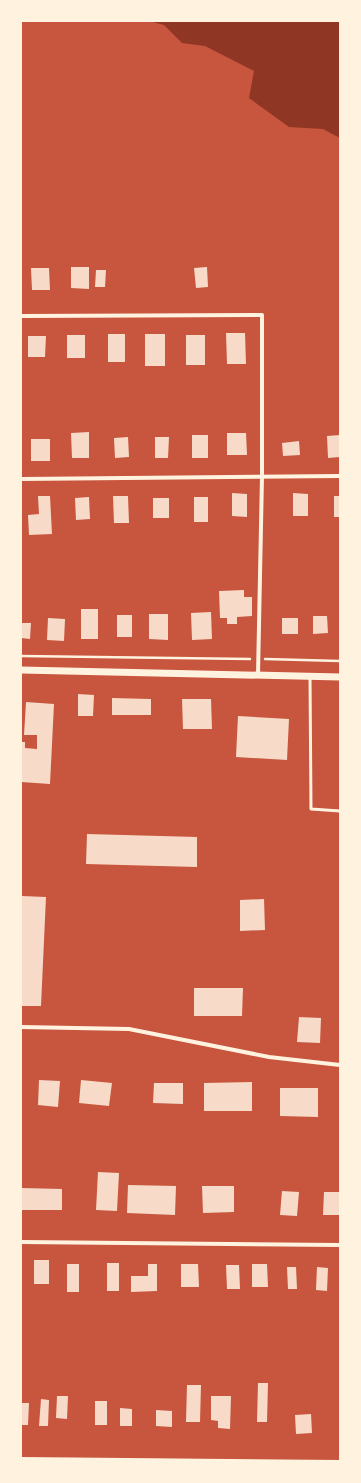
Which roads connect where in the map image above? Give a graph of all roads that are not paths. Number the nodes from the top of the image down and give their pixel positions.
1 (21, 316) edge
2 (262, 476) junction
3 (340, 476) edge
4 (21, 479) edge
5 (21, 670) edge
6 (258, 675) junction
7 (310, 676) junction
8 (340, 677) edge
9 (340, 811) edge
10 (21, 1027) edge
11 (340, 1065) edge
12 (21, 1242) edge
13 (340, 1245) edge
14 (21, 1459) edge
15 (340, 1462) edge

1 - 2 street
2 - 3 street
2 - 4 street
2 - 6 street
5 - 6 street
6 - 7 street
7 - 8 street
7 - 9 lane
10 - 11 street
12 - 13 street
14 - 15 street

